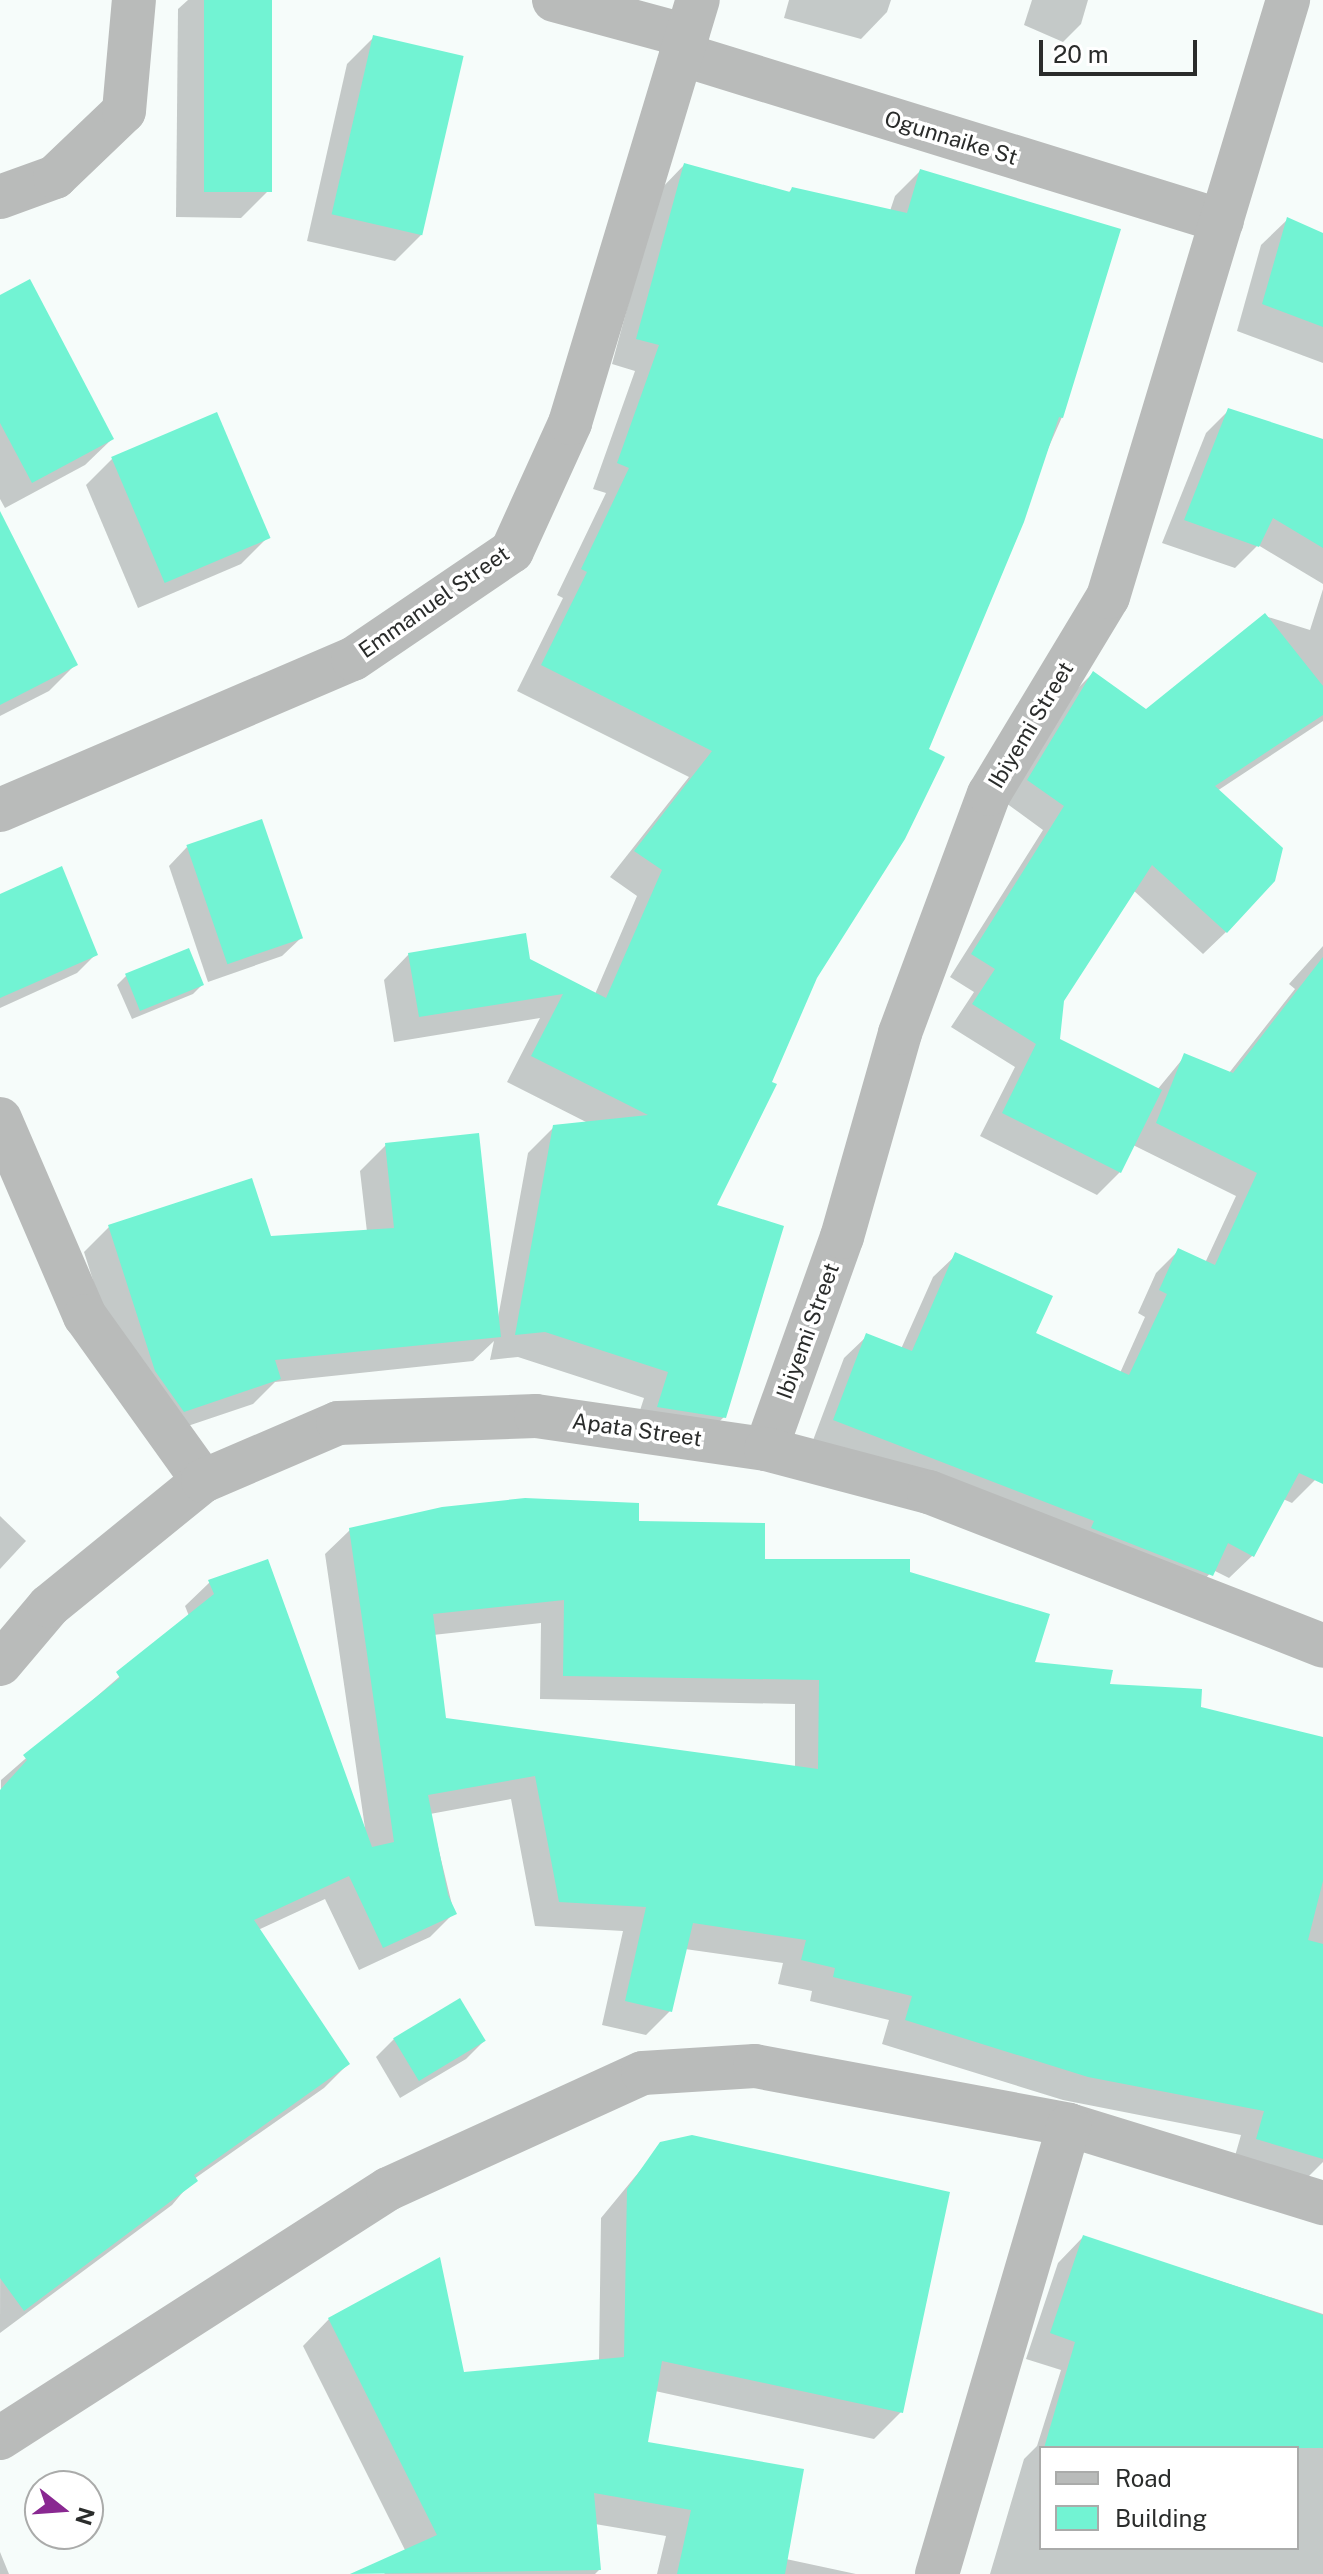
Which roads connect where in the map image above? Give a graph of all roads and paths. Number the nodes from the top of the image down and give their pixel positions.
1 (134, 0) edge
2 (554, 0) edge
3 (1288, 0) edge
4 (689, 30) edge
5 (0, 197) edge
6 (1222, 221) junction
7 (0, 810) edge
8 (0, 1119) edge
9 (766, 1449) junction
10 (203, 1481) junction
11 (1322, 1641) edge
12 (0, 1664) edge
13 (1069, 2125) junction
14 (1323, 2203) edge
15 (0, 2438) edge
16 (937, 2574) edge

1 - 5 street
2 - 4 street, Ogunnaike St
3 - 6 street, Ibiyemi Street
4 - 6 street, Ogunnaike St
4 - 7 street, Emmanuel Street
6 - 9 street, Ibiyemi Street
8 - 10 street
9 - 10 street, Apata Street
9 - 11 street, Apata Street
10 - 12 street, Apata Street
13 - 14 street
13 - 15 street
13 - 16 street

